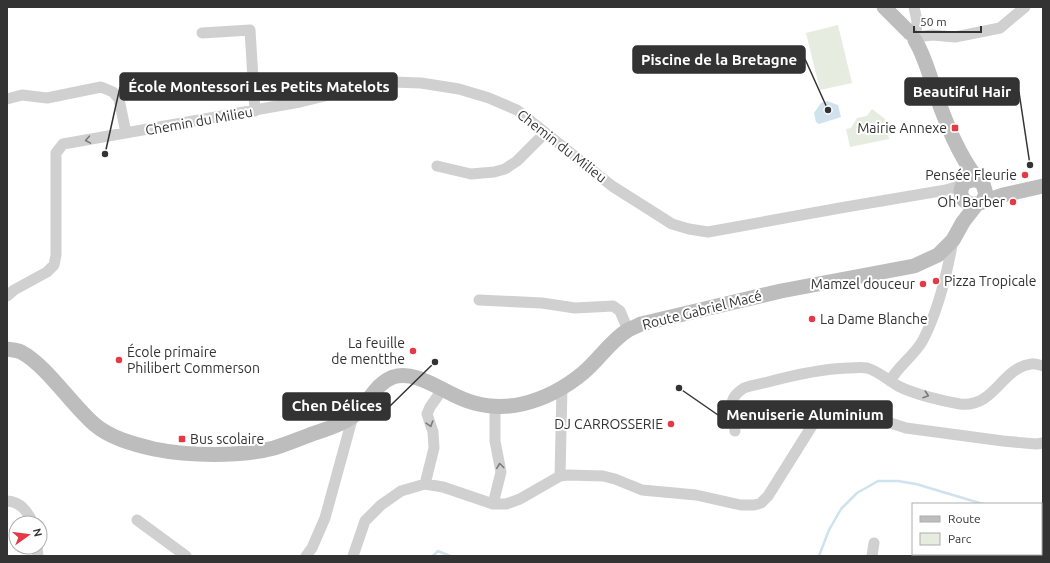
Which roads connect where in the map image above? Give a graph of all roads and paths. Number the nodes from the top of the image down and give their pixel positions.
1 (884, 7) edge
2 (914, 7) edge
3 (1025, 7) edge
4 (202, 32) dead end
5 (915, 35) junction
6 (7, 99) edge
7 (255, 111) junction
8 (126, 133) junction
9 (545, 133) junction
10 (437, 166) dead end
11 (1043, 186) edge
12 (972, 192) junction
13 (953, 240) junction
14 (7, 296) edge
15 (479, 300) dead end
16 (628, 330) junction
17 (7, 349) edge
18 (1043, 366) edge
19 (890, 380) junction
20 (562, 387) junction
21 (442, 390) junction
22 (495, 406) junction
23 (353, 416) junction
24 (735, 431) dead end
25 (1043, 443) edge
26 (560, 476) junction
27 (425, 484) junction
28 (7, 501) edge
29 (493, 504) junction
30 (28, 515) edge
31 (137, 520) dead end
32 (874, 543) dead end
33 (186, 556) edge
34 (306, 556) edge
35 (353, 556) edge
36 (872, 556) edge

1 - 5 street
2 - 5 street
3 - 5 street
4 - 7 street
5 - 12 street
6 - 8 street
7 - 8 street, Chemin du Milieu
7 - 9 street, Chemin du Milieu
8 -> 14 street, Chemin du Milieu
9 - 10 street
9 - 12 street, Chemin du Milieu
11 - 12 street
12 - 13 street, Route Gabriel Macé
13 - 16 street, Route Gabriel Macé
13 - 19 street
15 - 16 street
16 - 20 street, Route Gabriel Macé
17 - 23 street, Route Gabriel Macé
19 -> 18 street
19 - 24 street
20 - 22 street, Route Gabriel Macé
20 - 26 street
21 - 22 street, Route Gabriel Macé
21 - 23 street, Route Gabriel Macé
21 -> 27 street
29 -> 22 street
23 - 34 street
25 - 26 street
26 - 29 street
27 - 29 street
27 - 35 street
28 - 30 street
31 - 33 street
32 - 36 street

